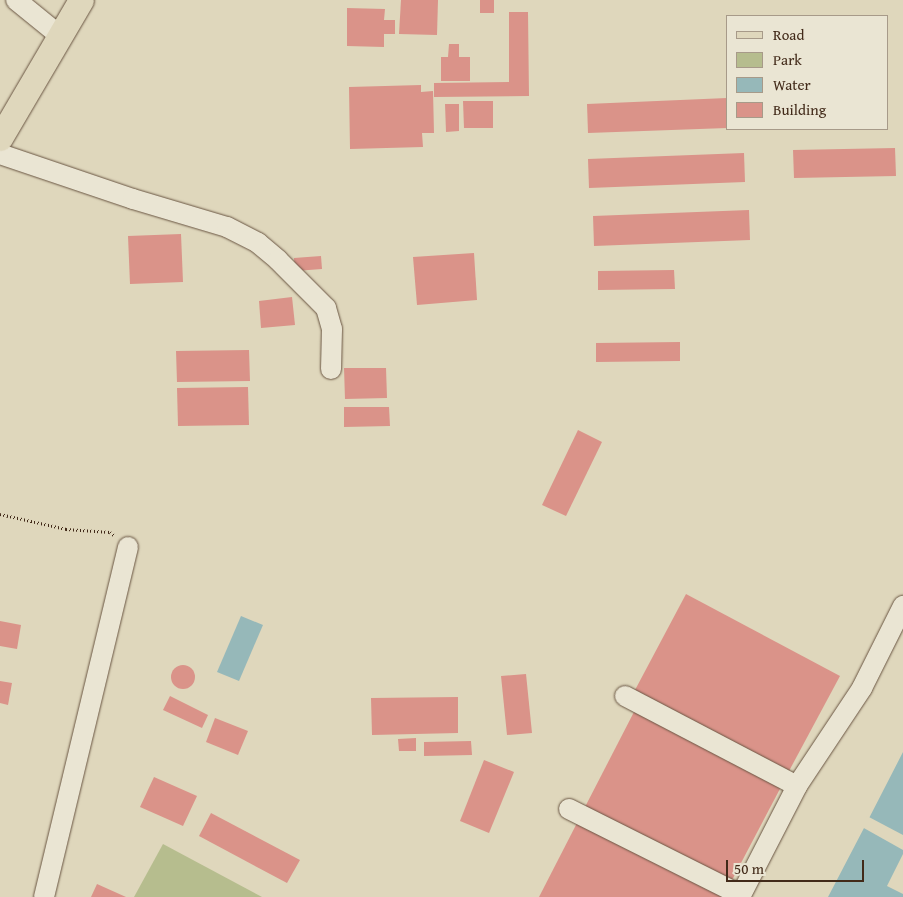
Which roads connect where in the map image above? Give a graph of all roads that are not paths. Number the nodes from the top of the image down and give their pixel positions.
1 (16, 0) edge
2 (81, 0) edge
3 (59, 35) junction
4 (0, 138) edge
5 (0, 154) edge
6 (331, 369) dead end
7 (128, 547) road end
8 (903, 606) edge
9 (626, 696) dead end
10 (797, 786) junction
11 (569, 810) dead end
12 (741, 896) edge
13 (44, 897) edge

1 - 3 lane
2 - 3 main road
3 - 4 main road
5 - 6 lane
7 - 13 lane
8 - 10 lane
9 - 10 lane
10 - 12 lane
11 - 12 lane

